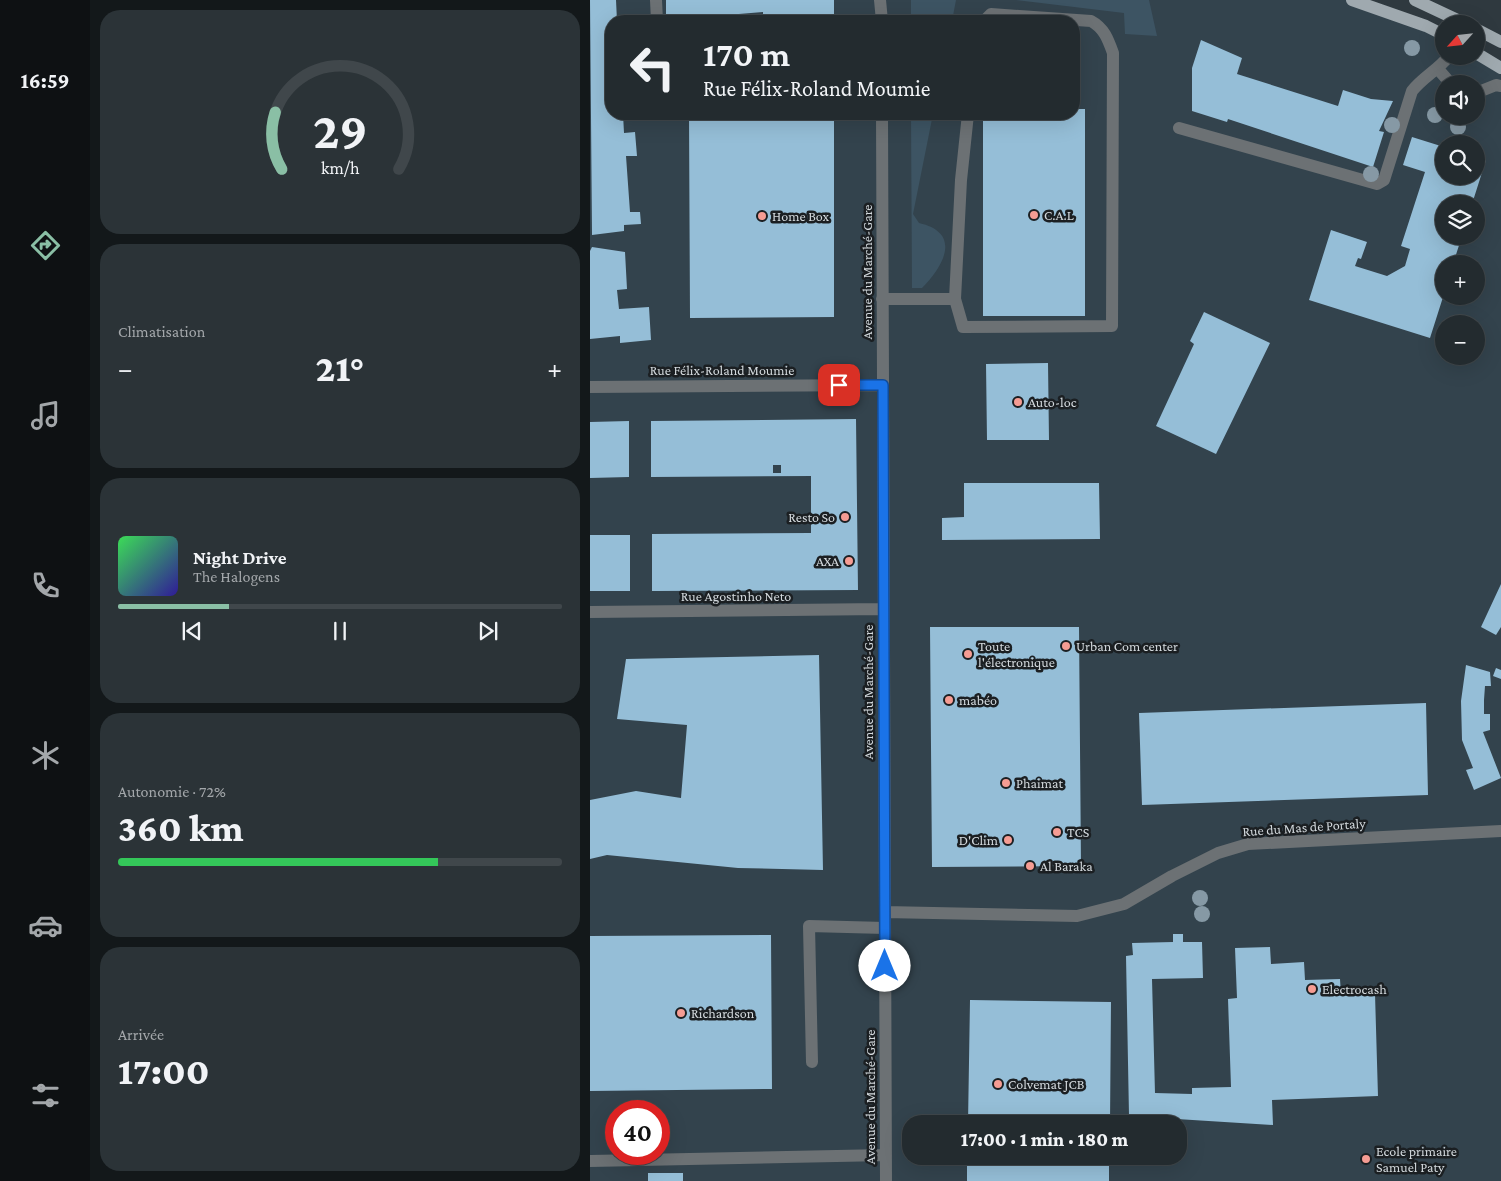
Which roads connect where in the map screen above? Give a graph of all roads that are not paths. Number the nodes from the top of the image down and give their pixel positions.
1 (656, 0) edge
2 (880, 0) edge
3 (887, 0) edge
4 (1352, 0) edge
5 (1415, 0) edge
6 (657, 15) edge
7 (882, 15) edge
8 (883, 15) edge
9 (990, 15) edge
10 (1005, 15) edge
11 (1447, 15) edge
12 (1080, 20) edge
13 (1435, 30) edge
14 (1485, 34) edge
15 (1501, 42) edge
16 (1485, 59) edge
17 (1441, 65) edge
18 (1501, 68) edge
19 (1438, 69) junction
20 (1443, 75) edge
21 (1501, 86) edge
22 (1485, 89) edge
23 (882, 120) edge
24 (967, 120) edge
25 (1179, 128) dead end
26 (882, 299) junction
27 (955, 299) junction
28 (883, 385) junction
29 (590, 387) edge
30 (883, 609) junction
31 (590, 612) edge
32 (1501, 831) edge
33 (885, 912) junction
34 (885, 928) junction
35 (812, 1062) dead end
36 (886, 1155) junction
37 (590, 1161) edge
38 (886, 1181) edge

1 - 6 street
2 - 7 street
3 - 8 street
4 - 13 main road
5 - 11 main road
9 - 10 street
12 - 27 street
14 - 15 main road
16 - 18 main road
17 - 19 street
19 - 20 street
19 - 25 street
21 - 22 street
23 - 26 street, Avenue du Marché-Gare
24 - 27 street
26 - 27 street
26 - 28 street, Avenue du Marché-Gare
28 - 29 street, Rue Félix-Roland Moumie
28 - 30 street, Avenue du Marché-Gare
30 - 31 street, Rue Agostinho Neto
30 - 33 street, Avenue du Marché-Gare
32 - 33 street, Rue du Mas de Portaly
33 - 34 street, Avenue du Marché-Gare
34 - 35 street
34 - 36 street, Avenue du Marché-Gare
36 - 37 street
36 - 38 street, Avenue du Marché-Gare

